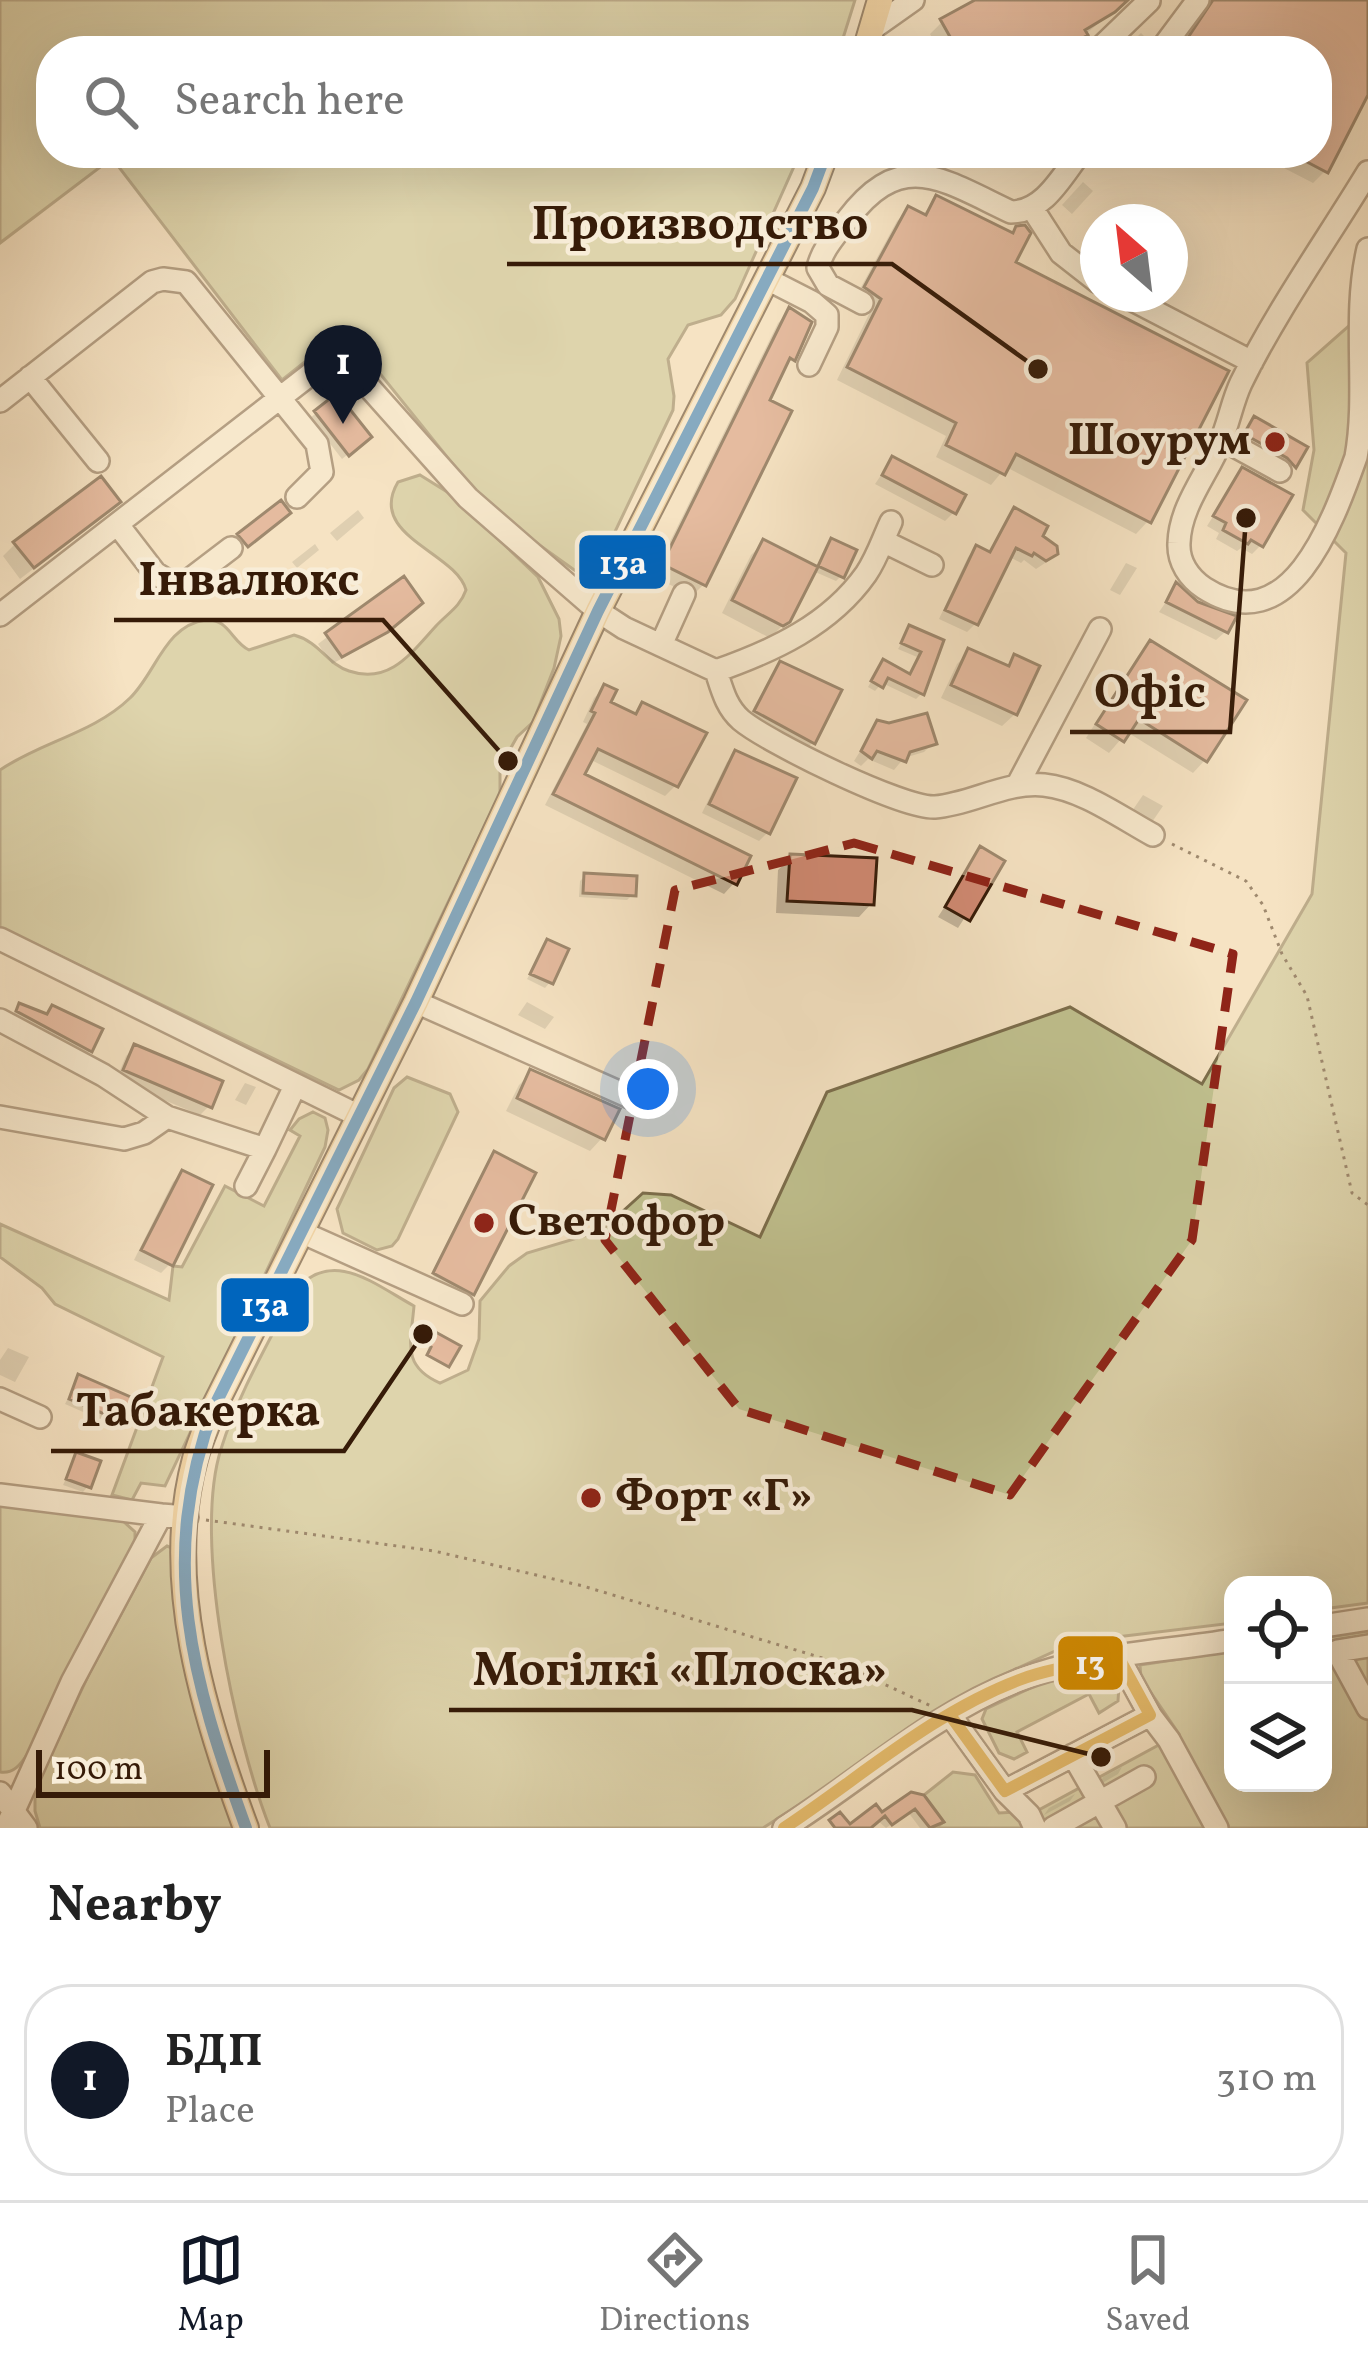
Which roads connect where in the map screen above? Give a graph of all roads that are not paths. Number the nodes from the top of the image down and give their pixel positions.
1 (880, 0) edge
2 (913, 0) edge
3 (1198, 0) edge
4 (1149, 1) edge
5 (869, 36) edge
6 (872, 36) edge
7 (1112, 36) edge
8 (1171, 36) edge
9 (819, 168) edge
10 (1068, 168) edge
11 (1368, 172) edge
12 (1032, 208) junction
13 (1368, 249) edge
14 (1080, 268) edge
15 (767, 279) junction
16 (862, 303) dead end
17 (1156, 312) edge
18 (1252, 362) junction
19 (809, 365) dead end
20 (30, 377) junction
21 (280, 398) junction
22 (0, 400) edge
23 (1222, 439) junction
24 (98, 461) dead end
25 (1280, 471) dead end
26 (297, 497) dead end
27 (118, 526) junction
28 (231, 548) dead end
29 (932, 565) dead end
30 (684, 594) dead end
31 (598, 611) junction
32 (0, 615) edge
33 (1100, 628) dead end
34 (661, 645) junction
35 (716, 671) junction
36 (1017, 787) junction
37 (1154, 835) road end
38 (0, 939) edge
39 (416, 1002) junction
40 (0, 1020) edge
41 (295, 1086) junction
42 (632, 1099) dead end
43 (357, 1115) junction
44 (167, 1117) junction
45 (0, 1118) edge
46 (265, 1148) junction
47 (246, 1186) dead end
48 (301, 1232) junction
49 (462, 1304) dead end
50 (0, 1399) edge
51 (40, 1417) dead end
52 (0, 1495) edge
53 (174, 1516) junction
54 (1368, 1619) edge
55 (1332, 1625) edge
56 (1224, 1641) edge
57 (1368, 1646) edge
58 (1119, 1658) junction
59 (1368, 1708) edge
60 (950, 1715) junction
61 (1150, 1715) junction
62 (1072, 1755) junction
63 (1144, 1777) dead end
64 (1005, 1791) junction
65 (0, 1793) edge
66 (1100, 1802) junction
67 (16, 1823) edge
68 (793, 1826) edge
69 (246, 1828) edge
70 (1035, 1828) edge
71 (1053, 1828) edge
72 (1115, 1828) edge
73 (1217, 1828) edge

1 - 5 main road
2 - 6 street
3 - 8 street
4 - 7 street
9 - 15 main road
10 - 12 street
11 - 18 street
12 - 14 street
12 - 16 street
13 - 23 street
15 - 19 street
15 - 31 main road
17 - 18 street
18 - 23 street
20 - 21 street
20 - 22 street
20 - 24 street
21 - 26 street
21 - 27 street
21 - 31 street
23 - 25 street
27 - 28 street
27 - 32 street
29 - 35 street
30 - 34 street
31 - 34 street
31 - 39 main road
33 - 36 street
34 - 35 street
35 - 36 street
36 - 37 street
38 - 41 street
39 - 42 street
39 - 43 main road
40 - 44 street
41 - 43 street
41 - 46 street
43 - 48 main road
44 - 45 street
44 - 46 street
46 - 47 street
48 - 49 street
48 - 53 main road
50 - 51 street
52 - 53 street
53 - 67 street
53 - 69 main road
54 - 55 street
56 - 58 street
57 - 59 street
58 - 60 street
58 - 61 street
60 - 64 street
60 - 68 street
61 - 62 street
61 - 73 street
62 - 64 street
62 - 66 street
63 - 66 street
64 - 70 street
65 - 67 street
66 - 71 street
66 - 72 street

